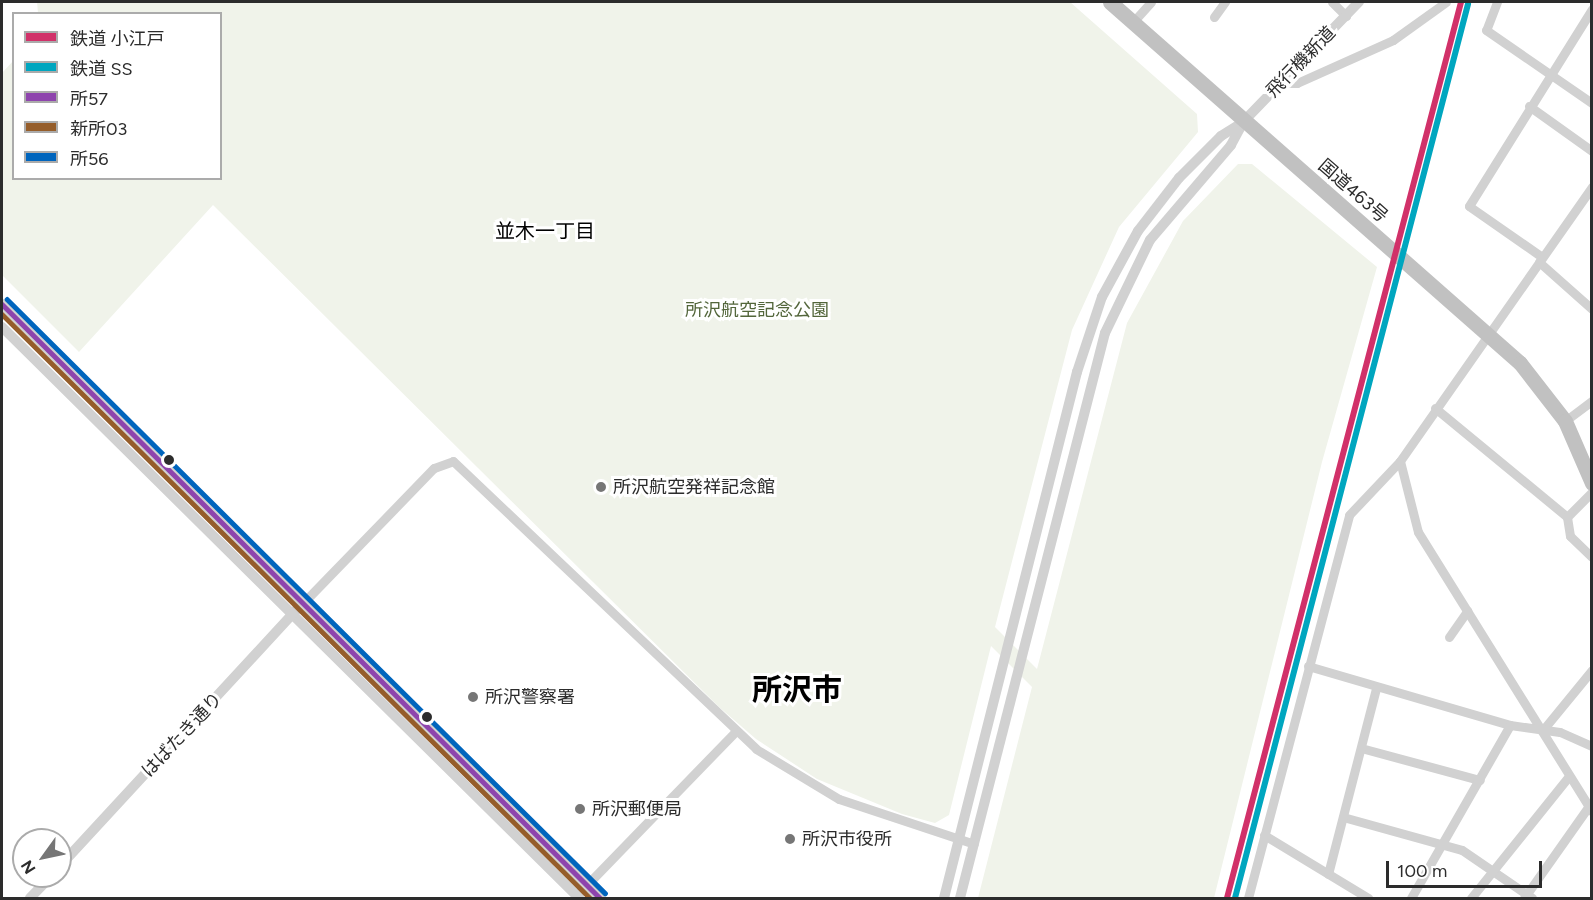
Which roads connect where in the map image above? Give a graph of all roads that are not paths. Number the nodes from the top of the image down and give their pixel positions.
1 (1110, 2) edge
2 (1151, 2) edge
3 (1225, 2) edge
4 (1332, 2) edge
5 (1359, 2) edge
6 (1446, 2) edge
7 (1497, 2) edge
8 (1584, 2) edge
9 (1592, 8) edge
10 (1346, 16) junction
11 (1214, 17) dead end
12 (1133, 22) junction
13 (1549, 73) junction
14 (1280, 83) junction
15 (1592, 103) edge
16 (1529, 106) junction
17 (1244, 122) junction
18 (1592, 152) edge
19 (1592, 187) edge
20 (1541, 259) junction
21 (2, 304) edge
22 (1592, 309) edge
23 (2, 327) edge
24 (1486, 332) junction
25 (1592, 401) edge
26 (1436, 408) junction
27 (1565, 421) junction
28 (1400, 461) junction
29 (1592, 483) edge
30 (1592, 492) edge
31 (1567, 517) junction
32 (1592, 557) edge
33 (303, 603) junction
34 (1467, 611) junction
35 (291, 617) junction
36 (1449, 637) dead end
37 (1308, 666) junction
38 (1592, 670) edge
39 (1376, 688) junction
40 (1510, 725) junction
41 (1542, 731) junction
42 (735, 732) junction
43 (1592, 746) edge
44 (1360, 748) junction
45 (1569, 776) junction
46 (1480, 780) junction
47 (1590, 808) edge
48 (1343, 817) junction
49 (1264, 835) junction
50 (960, 840) junction
51 (1443, 843) junction
52 (974, 844) junction
53 (72, 853) edge
54 (1494, 872) junction
55 (1328, 874) junction
56 (584, 884) junction
57 (577, 897) edge
58 (1528, 897) edge
59 (600, 898) edge
60 (944, 898) edge
61 (960, 898) edge
62 (1248, 898) edge
63 (1368, 898) edge
64 (1411, 898) edge
65 (1471, 898) edge

1 - 12 highway, 国道463号
2 - 12 street
3 - 11 street
4 - 10 street
5 - 10 street, 飛行機新道
6 - 14 street
7 - 13 street
8 - 9 street
9 - 13 street
10 - 14 street, 飛行機新道
12 - 17 highway, 国道463号
13 - 15 street
13 - 16 street
14 - 17 street, 飛行機新道
16 - 18 street
16 - 20 street
17 - 24 highway, 国道463号
17 - 50 street
17 - 52 street
19 - 20 street
20 - 22 street
20 - 24 street
21 - 33 street
23 - 35 street
24 - 26 street
24 - 27 highway, 国道463号
25 - 27 street
26 - 28 street
26 - 31 street
27 - 29 highway, 国道463号
28 - 34 street
28 - 37 street
30 - 31 street
31 - 32 street
33 - 35 street, はばたき通り
33 - 42 street
33 - 56 street
34 - 36 street
34 - 41 street
35 - 53 street, はばたき通り
35 - 57 street
37 - 39 street
37 - 49 street
38 - 41 street
39 - 40 street
39 - 44 street
40 - 41 street
40 - 46 street
41 - 43 street
41 - 45 street
42 - 50 street
42 - 56 street
44 - 46 street
44 - 48 street
45 - 47 street
45 - 54 street
46 - 51 street
47 - 58 street
48 - 51 street
48 - 55 street
49 - 55 street
49 - 62 street
50 - 52 street
50 - 60 street
51 - 54 street
51 - 64 street
52 - 61 street
54 - 58 street
54 - 65 street
55 - 63 street
56 - 57 street
56 - 59 street

